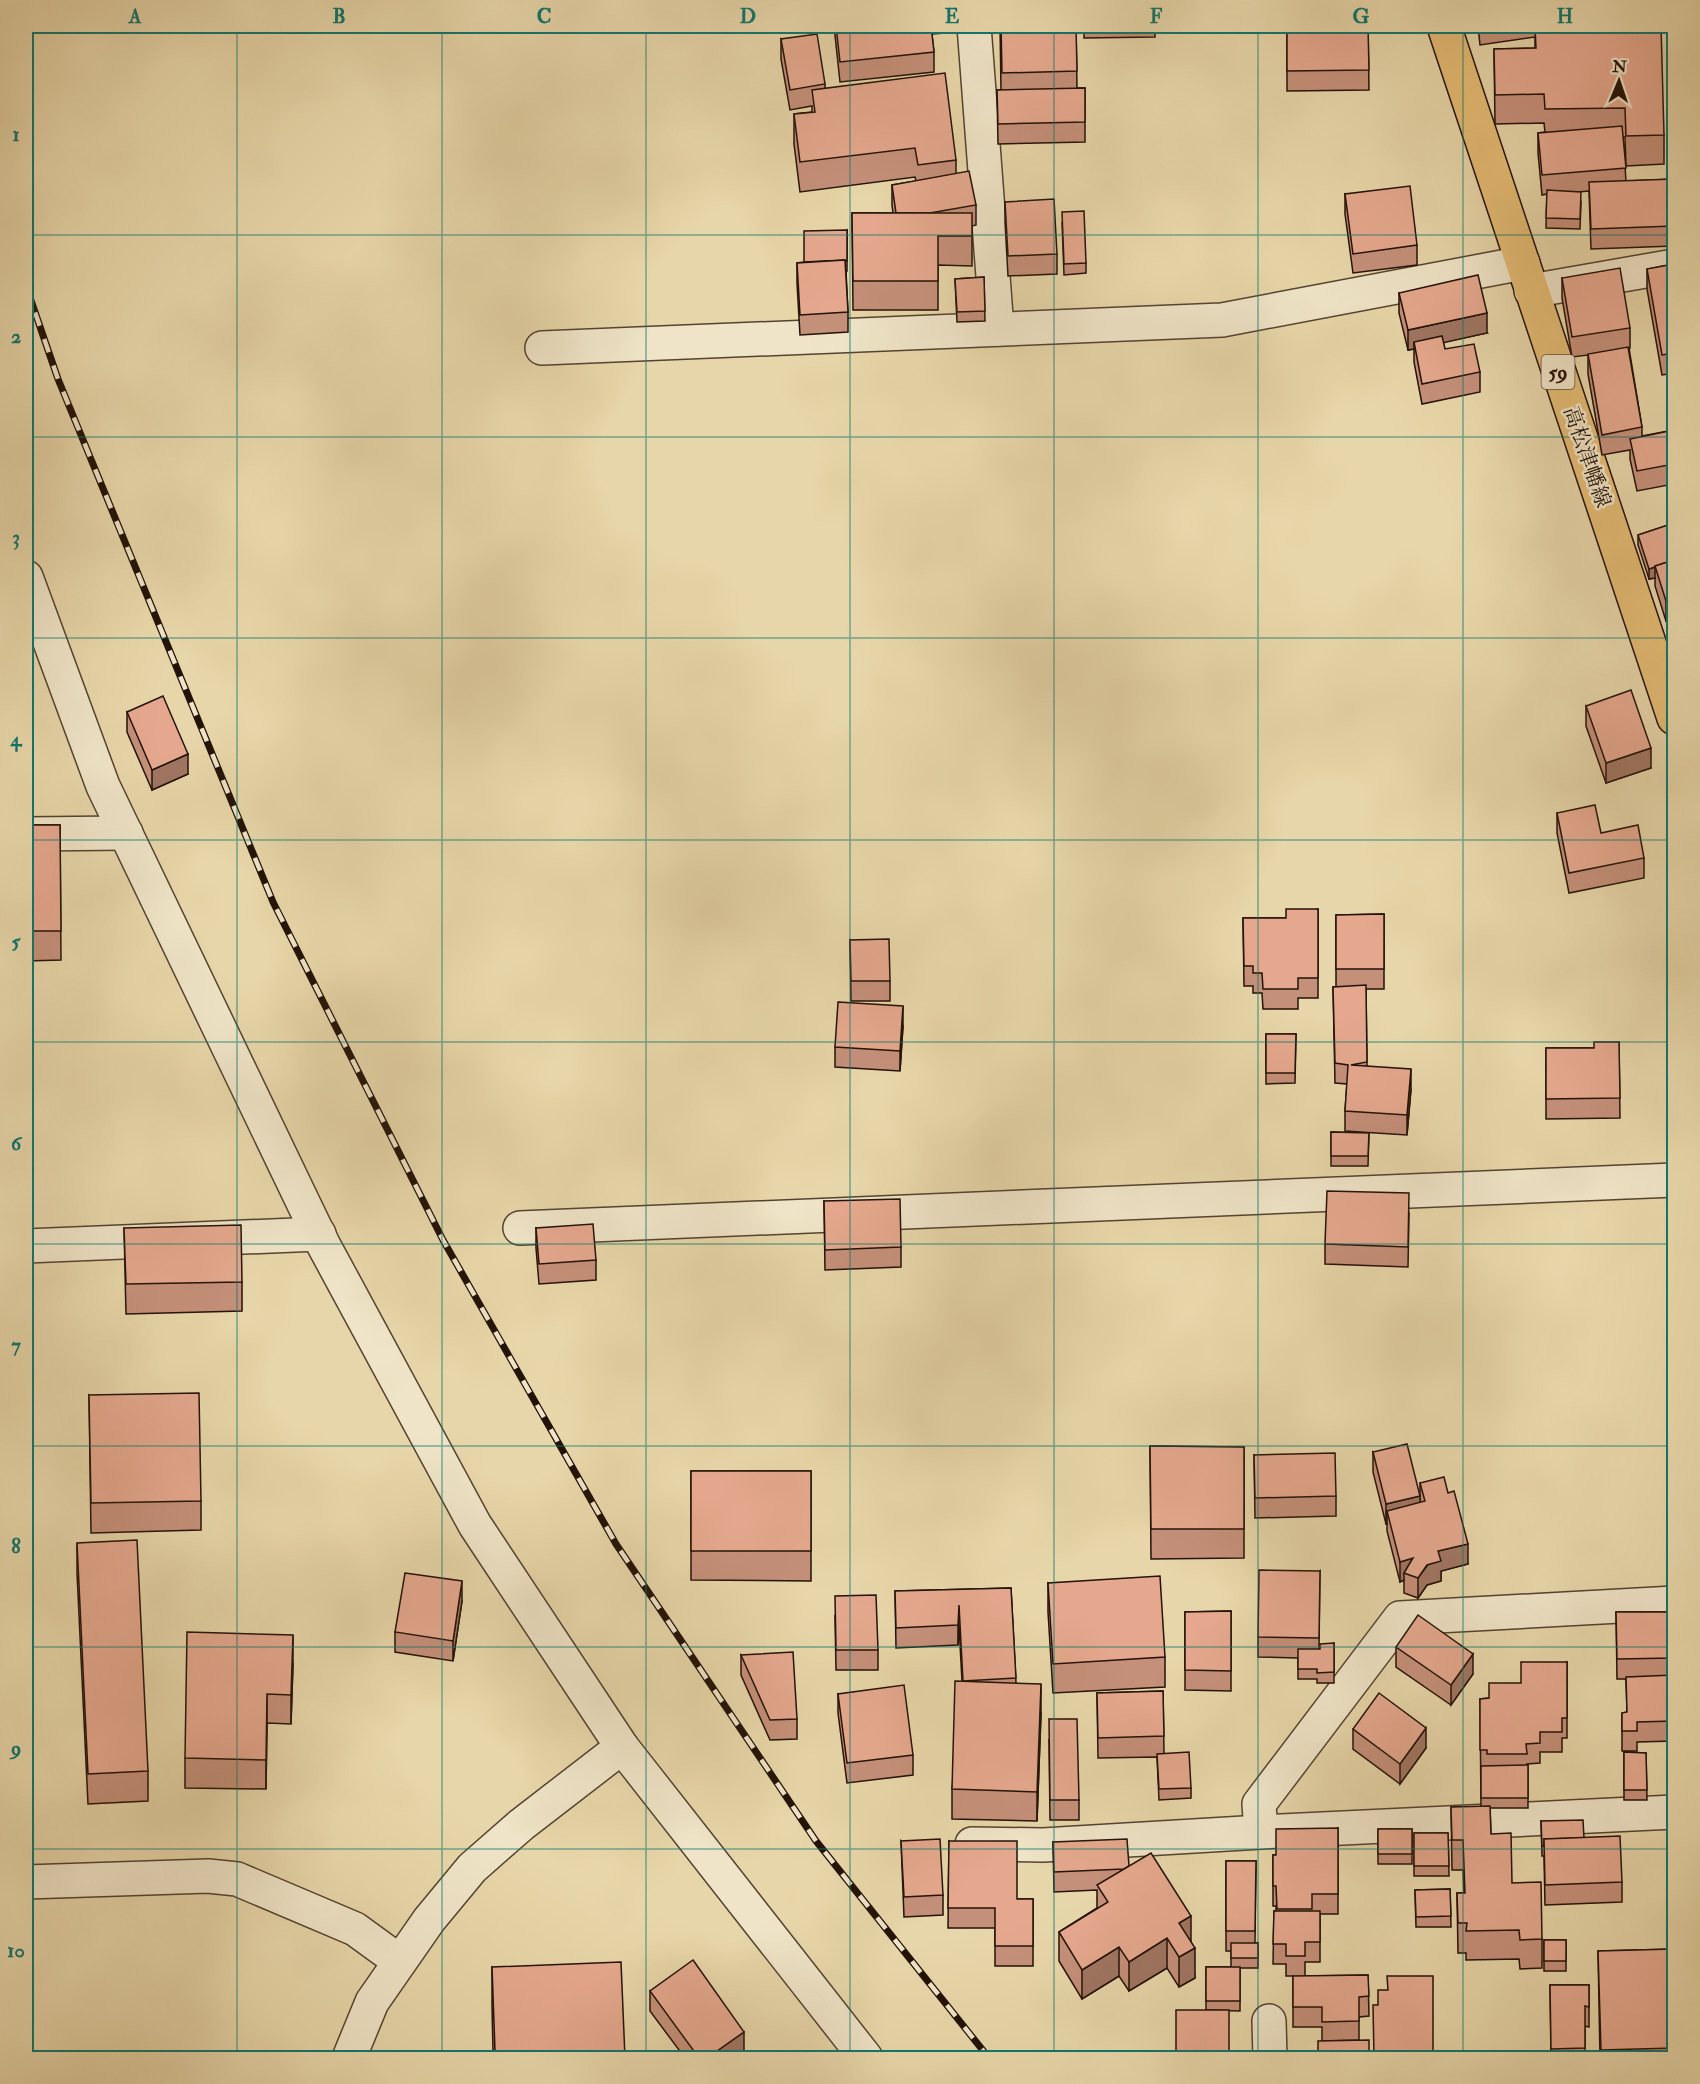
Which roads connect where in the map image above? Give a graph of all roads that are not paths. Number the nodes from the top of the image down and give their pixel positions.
1 (974, 26) edge
2 (1444, 26) edge
3 (1674, 266) edge
4 (1527, 277) junction
5 (997, 329) junction
6 (542, 348) dead end
7 (26, 577) edge
8 (1668, 680) edge
9 (1674, 718) edge
10 (26, 834) edge
11 (126, 834) junction
12 (1674, 1180) edge
13 (520, 1228) dead end
14 (319, 1234) junction
15 (26, 1246) edge
16 (1674, 1603) edge
17 (622, 1747) junction
18 (1674, 1812) edge
19 (1261, 1832) junction
20 (953, 1844) edge
21 (26, 1882) edge
22 (399, 1961) junction
23 (1269, 2021) dead end
24 (349, 2058) edge
25 (866, 2058) edge
26 (1270, 2058) edge

1 - 5 street
2 - 4 main road, 高松津幡線 / 59
3 - 4 street
4 - 5 street
4 - 8 main road, 高松津幡線 / 59
5 - 6 street
7 - 11 street
8 - 9 main road, 高松津幡線 / 59
10 - 11 street
11 - 14 street
12 - 13 street
14 - 15 street
14 - 17 street
16 - 19 street
17 - 22 street
17 - 25 street
18 - 19 street
19 - 20 street
21 - 22 street
22 - 24 street
23 - 26 street

